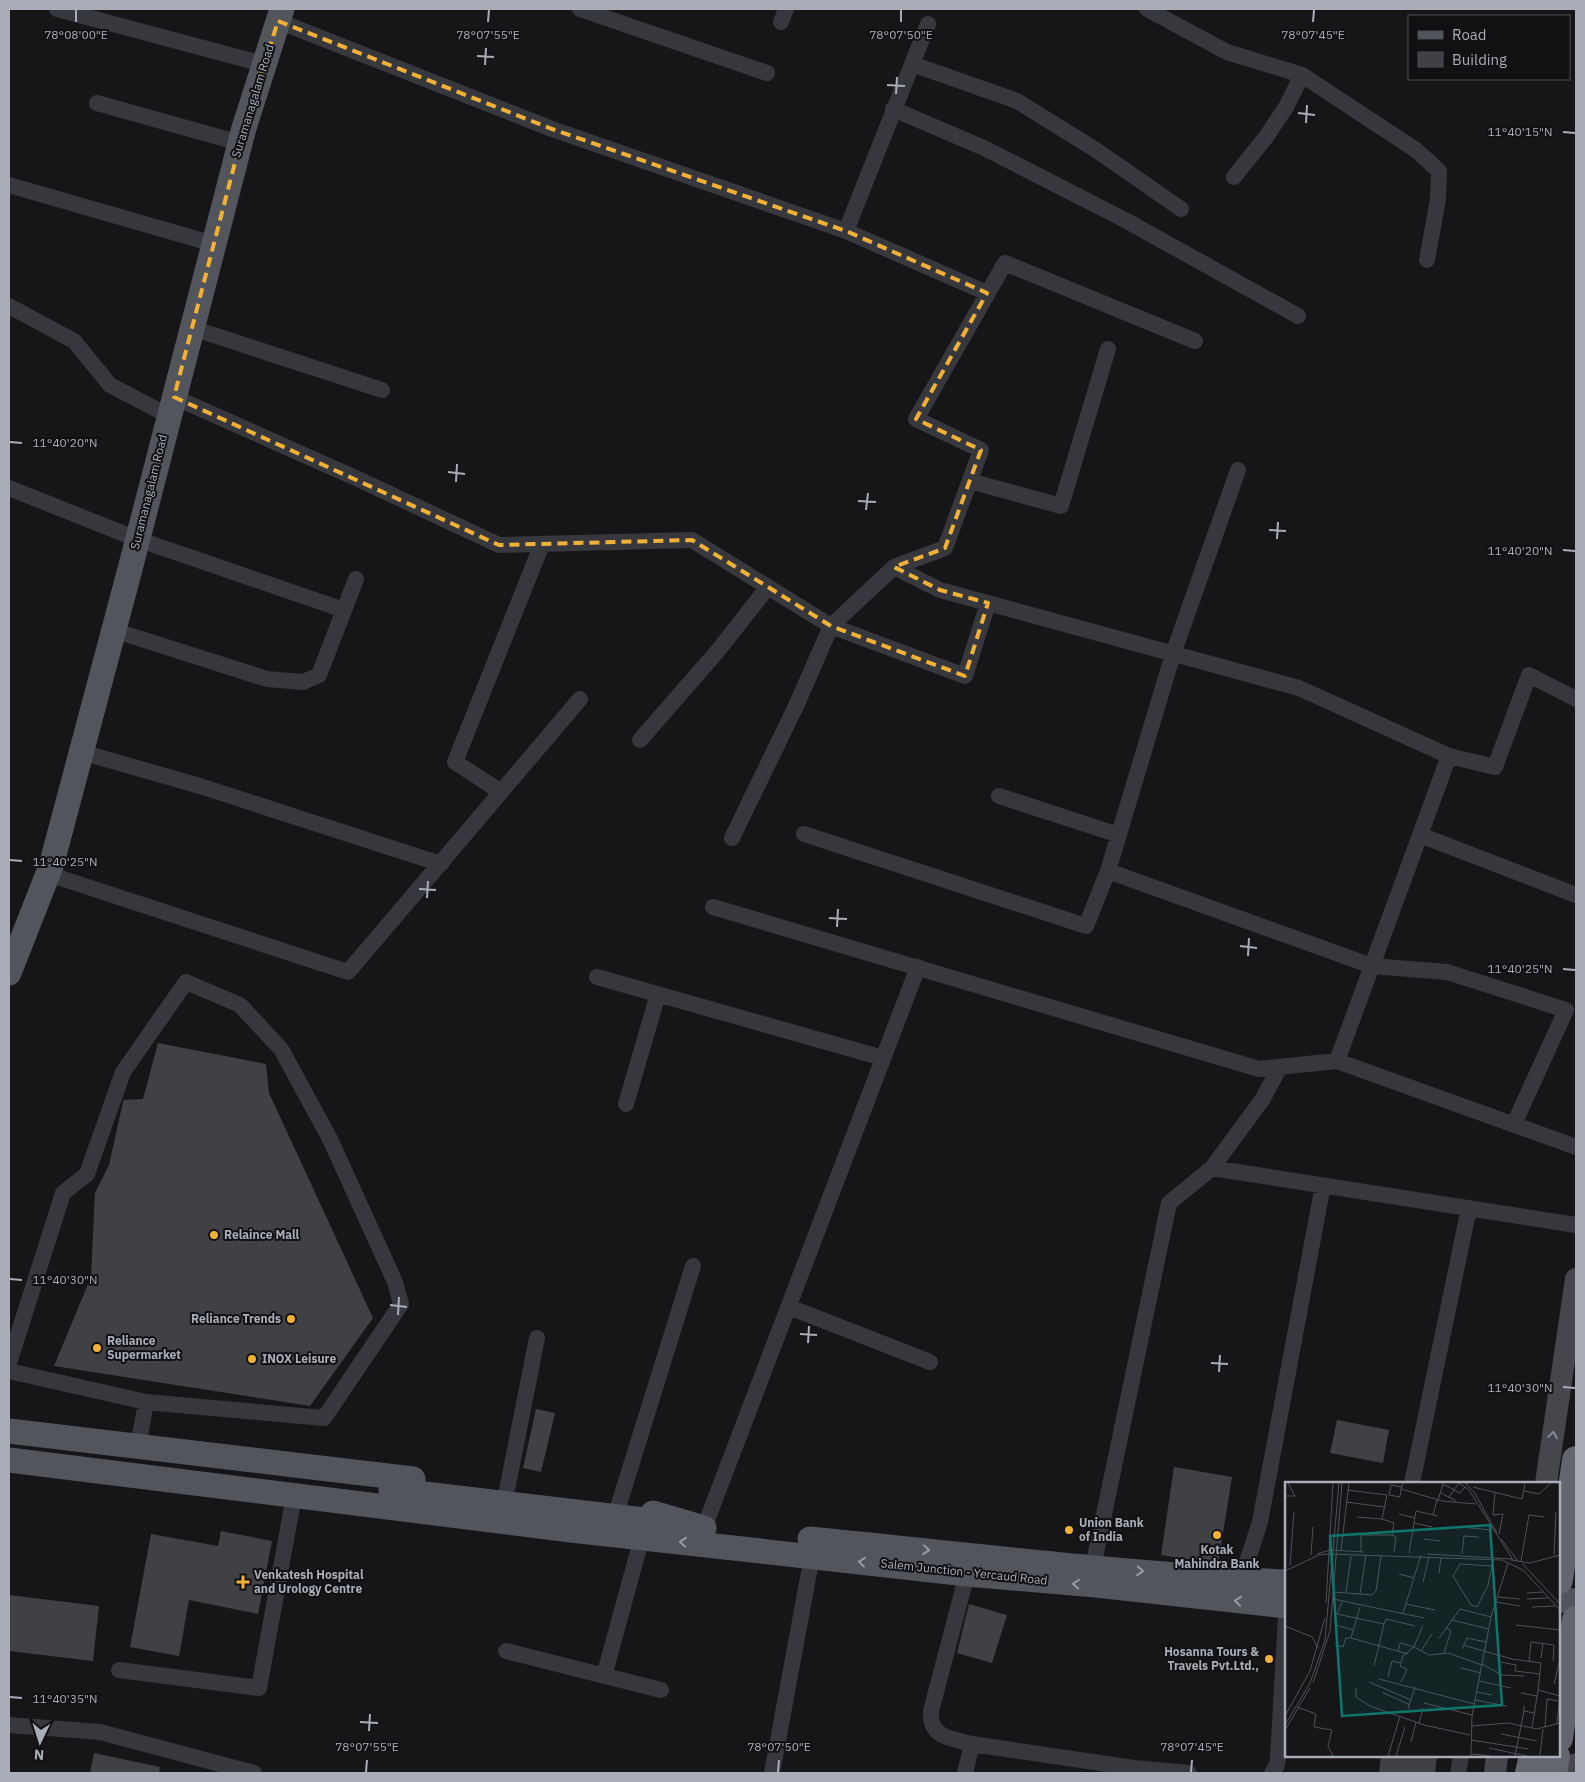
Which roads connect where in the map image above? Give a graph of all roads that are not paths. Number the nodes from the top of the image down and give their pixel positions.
1 (57, 9) edge
2 (580, 9) edge
3 (1147, 9) edge
4 (280, 15) edge
5 (928, 24) dead end
6 (263, 64) junction
7 (912, 64) junction
8 (767, 74) dead end
9 (1302, 75) junction
10 (97, 102) dead end
11 (893, 109) junction
12 (240, 143) junction
13 (1234, 177) dead end
14 (9, 185) edge
15 (1181, 209) dead end
16 (846, 231) junction
17 (214, 244) junction
18 (1427, 260) dead end
19 (987, 292) junction
20 (9, 306) edge
21 (1298, 316) dead end
22 (192, 328) junction
23 (1195, 341) dead end
24 (1108, 349) dead end
25 (382, 390) dead end
26 (171, 407) junction
27 (1238, 470) dead end
28 (970, 481) junction
29 (9, 488) edge
30 (137, 539) junction
31 (542, 544) junction
32 (894, 567) junction
33 (356, 579) dead end
34 (768, 587) junction
35 (988, 603) junction
36 (344, 610) junction
37 (831, 626) junction
38 (113, 630) junction
39 (1173, 654) junction
40 (580, 699) dead end
41 (1576, 699) edge
42 (640, 740) dead end
43 (81, 752) junction
44 (1449, 756) junction
45 (500, 792) junction
46 (999, 796) dead end
47 (804, 834) dead end
48 (1119, 835) junction
49 (1420, 835) junction
50 (732, 838) dead end
51 (441, 864) junction
52 (1108, 871) junction
53 (48, 874) junction
54 (1576, 895) edge
55 (713, 907) dead end
56 (1372, 966) junction
57 (918, 967) junction
58 (9, 973) edge
59 (597, 977) dead end
60 (658, 994) junction
61 (883, 1058) junction
62 (1337, 1061) junction
63 (1280, 1067) junction
64 (626, 1104) dead end
65 (1514, 1124) junction
66 (1576, 1146) edge
67 (1212, 1168) junction
68 (1322, 1185) junction
69 (1469, 1208) junction
70 (1576, 1225) edge
71 (693, 1266) dead end
72 (1576, 1279) edge
73 (789, 1307) junction
74 (537, 1338) dead end
75 (930, 1362) dead end
76 (9, 1363) edge
77 (9, 1371) edge
78 (146, 1402) junction
79 (9, 1431) edge
80 (9, 1442) edge
81 (138, 1448) junction
82 (9, 1460) edge
83 (1576, 1460) edge
84 (9, 1472) edge
85 (1412, 1482) edge
86 (1546, 1482) edge
87 (507, 1490) junction
88 (619, 1504) junction
89 (292, 1507) junction
90 (571, 1520) junction
91 (704, 1528) junction
92 (642, 1537) junction
93 (812, 1556) junction
94 (1093, 1567) junction
95 (1560, 1573) edge
96 (967, 1574) junction
97 (1241, 1580) junction
98 (1285, 1582) edge
99 (1560, 1600) edge
100 (1576, 1601) edge
101 (1285, 1606) edge
102 (1576, 1620) edge
103 (1285, 1634) edge
104 (1560, 1640) edge
105 (1576, 1641) edge
106 (506, 1651) dead end
107 (119, 1670) dead end
108 (604, 1676) junction
109 (661, 1690) dead end
110 (9, 1725) edge
111 (1560, 1731) edge
112 (972, 1744) junction
113 (1461, 1757) edge
114 (1497, 1757) edge
115 (1532, 1757) edge
116 (1556, 1757) edge
117 (1576, 1764) edge
118 (1151, 1771) edge
119 (254, 1773) edge
120 (772, 1773) edge
121 (965, 1773) edge
122 (1189, 1773) edge
123 (1272, 1773) edge
124 (1458, 1773) edge
125 (1494, 1773) edge
126 (1529, 1773) edge
127 (1553, 1773) edge
128 (1574, 1773) edge

1 - 6 street
2 - 8 street
3 - 9 street
4 - 6 main road, Suramanagalam Road
4 - 16 street
5 - 7 street
6 - 12 main road, Suramanagalam Road
7 - 11 street
7 - 15 street
9 - 13 street
9 - 18 street
10 - 12 street
11 - 16 street
11 - 21 street
12 - 17 main road, Suramanagalam Road
14 - 17 street
16 - 19 street
17 - 22 main road, Suramanagalam Road
19 - 23 street
19 - 28 street
20 - 26 street
22 - 25 street
22 - 26 main road, Suramanagalam Road
24 - 28 street
26 - 30 main road, Suramanagalam Road
26 - 31 street
27 - 39 street
28 - 32 street
29 - 30 street
30 - 36 street
30 - 38 main road, Suramanagalam Road
31 - 34 street
31 - 45 street
32 - 35 street
32 - 37 street
33 - 36 street
34 - 37 street
34 - 42 street
35 - 37 street
35 - 39 street
36 - 38 street
37 - 50 street
38 - 43 main road, Suramanagalam Road
39 - 44 street
39 - 48 street
40 - 45 street
41 - 44 street
43 - 51 street
43 - 53 main road, Suramanagalam Road
44 - 49 street
45 - 51 street
46 - 48 street
47 - 52 street
48 - 52 street
49 - 54 street
49 - 56 street
51 - 53 street
52 - 56 street
53 - 58 main road, Suramanagalam Road
55 - 57 street
56 - 62 street
56 - 65 street
57 - 61 street
57 - 63 street
59 - 60 street
60 - 61 street
60 - 64 street
61 - 73 street
62 - 63 street
62 - 65 street
63 - 67 street
65 - 66 street
67 - 68 street
67 - 94 street
68 - 69 street
68 - 97 street
69 - 70 street
69 - 85 street
71 - 88 street
86 -> 72 street
73 - 75 street
73 - 91 street
74 - 87 street
76 - 78 street
77 - 78 street
78 - 81 street
79 - 81 main road
80 - 90 main road
81 - 87 main road
82 - 90 main road
83 - 95 highway
84 - 89 main road
87 - 88 main road
88 - 91 main road
89 - 92 main road
89 - 107 street
90 - 91 main road
90 - 92 main road
91 -> 94 main road
93 -> 92 main road, Salem Junction - Yercaud Road
92 - 108 street
96 -> 93 main road, Salem Junction - Yercaud Road
93 - 120 street
94 -> 97 main road
101 -> 96 main road, Salem Junction - Yercaud Road
96 - 112 street
97 - 98 main road
99 - 100 main road
102 - 111 highway, bridge
103 - 123 street
104 - 105 main road
106 - 108 street
108 - 109 street
110 - 119 street
112 - 118 street
112 - 121 street
113 - 124 street
114 - 125 street
115 - 126 highway
116 - 127 highway
117 - 128 street
118 - 122 street

